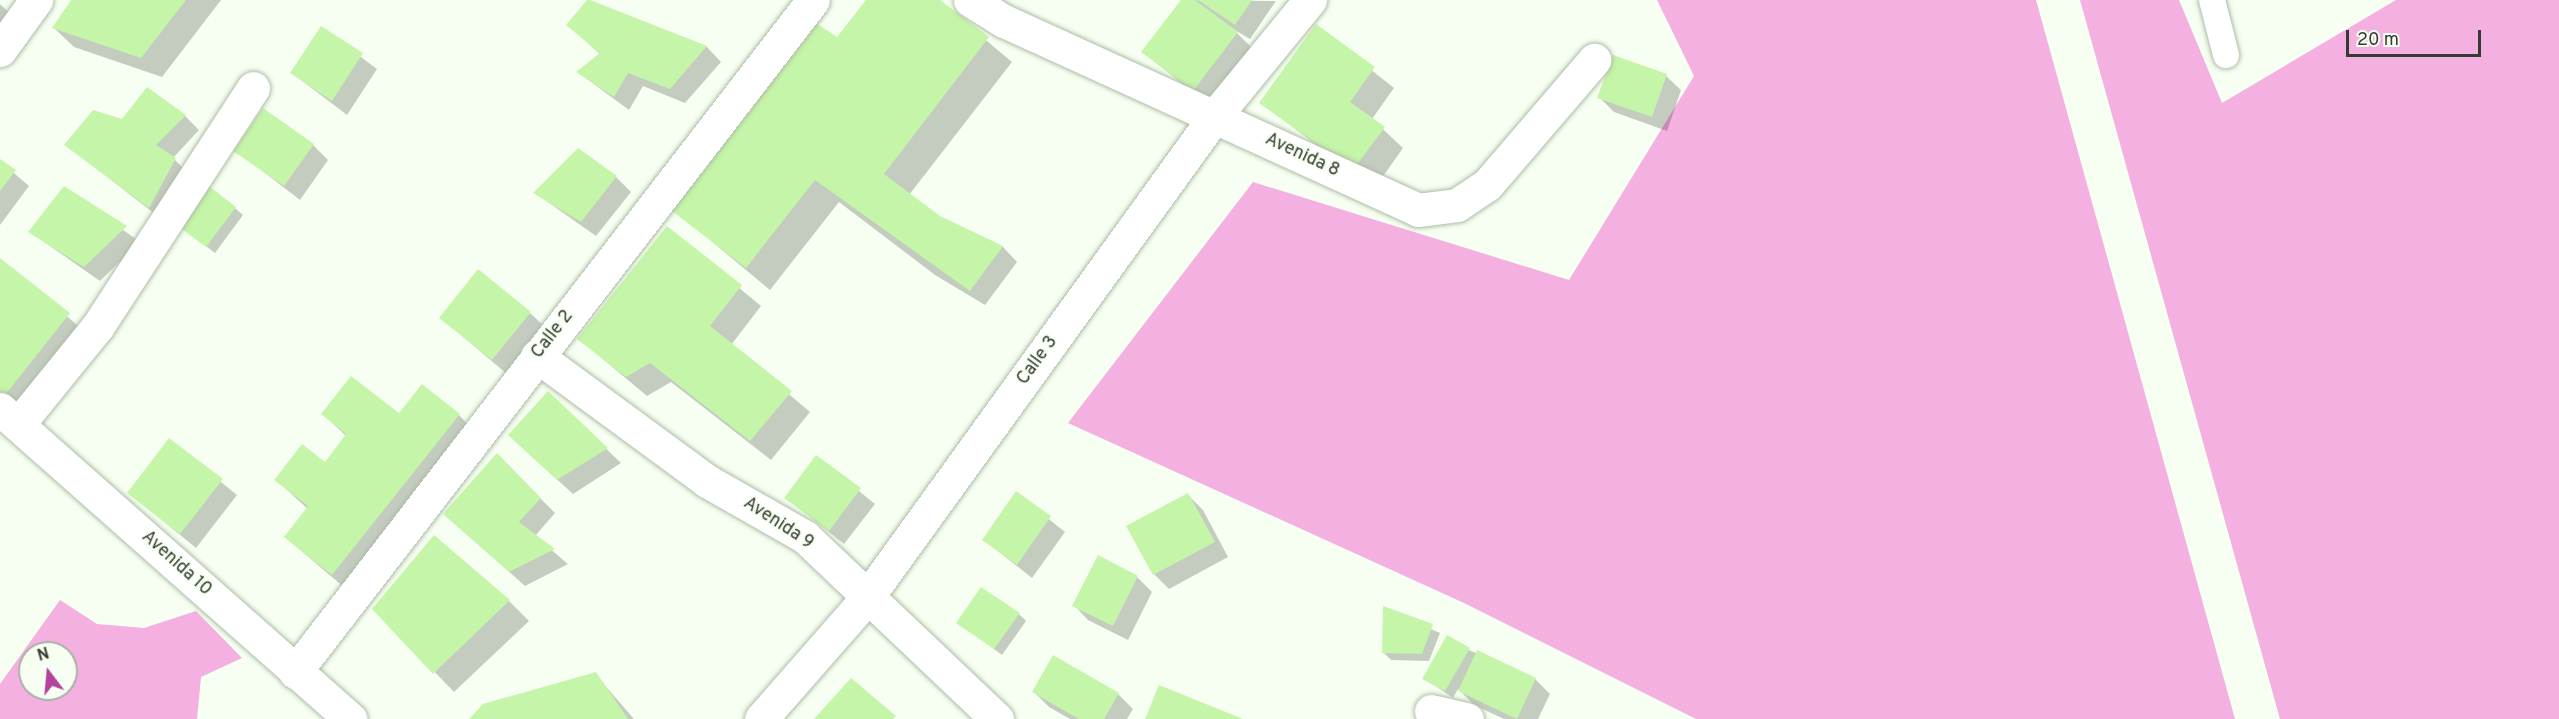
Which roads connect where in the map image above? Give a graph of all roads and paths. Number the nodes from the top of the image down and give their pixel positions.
1 (36, 0) edge
2 (813, 0) edge
3 (970, 0) edge
4 (1310, 0) edge
5 (2212, 0) edge
6 (0, 50) edge
7 (2226, 55) dead end
8 (1594, 60) dead end
9 (253, 88) dead end
10 (1215, 116) junction
11 (537, 356) junction
12 (10, 416) edge
13 (866, 599) junction
14 (295, 672) junction
15 (1431, 711) dead end
16 (351, 719) edge
17 (761, 719) edge
18 (997, 719) edge
19 (1467, 719) edge

1 - 6 street
2 - 11 street, Calle 2
3 - 10 street, Avenida 8
4 - 10 street, Calle 3
5 - 7 lane
8 - 10 street, Avenida 8
9 - 12 street
10 - 13 street, Calle 3
11 - 13 street, Avenida 9
11 - 14 street, Calle 2
12 - 14 street, Avenida 10
13 - 17 street, Calle 3
13 - 18 street, Avenida 9
14 - 16 street, Avenida 10
15 - 19 street

